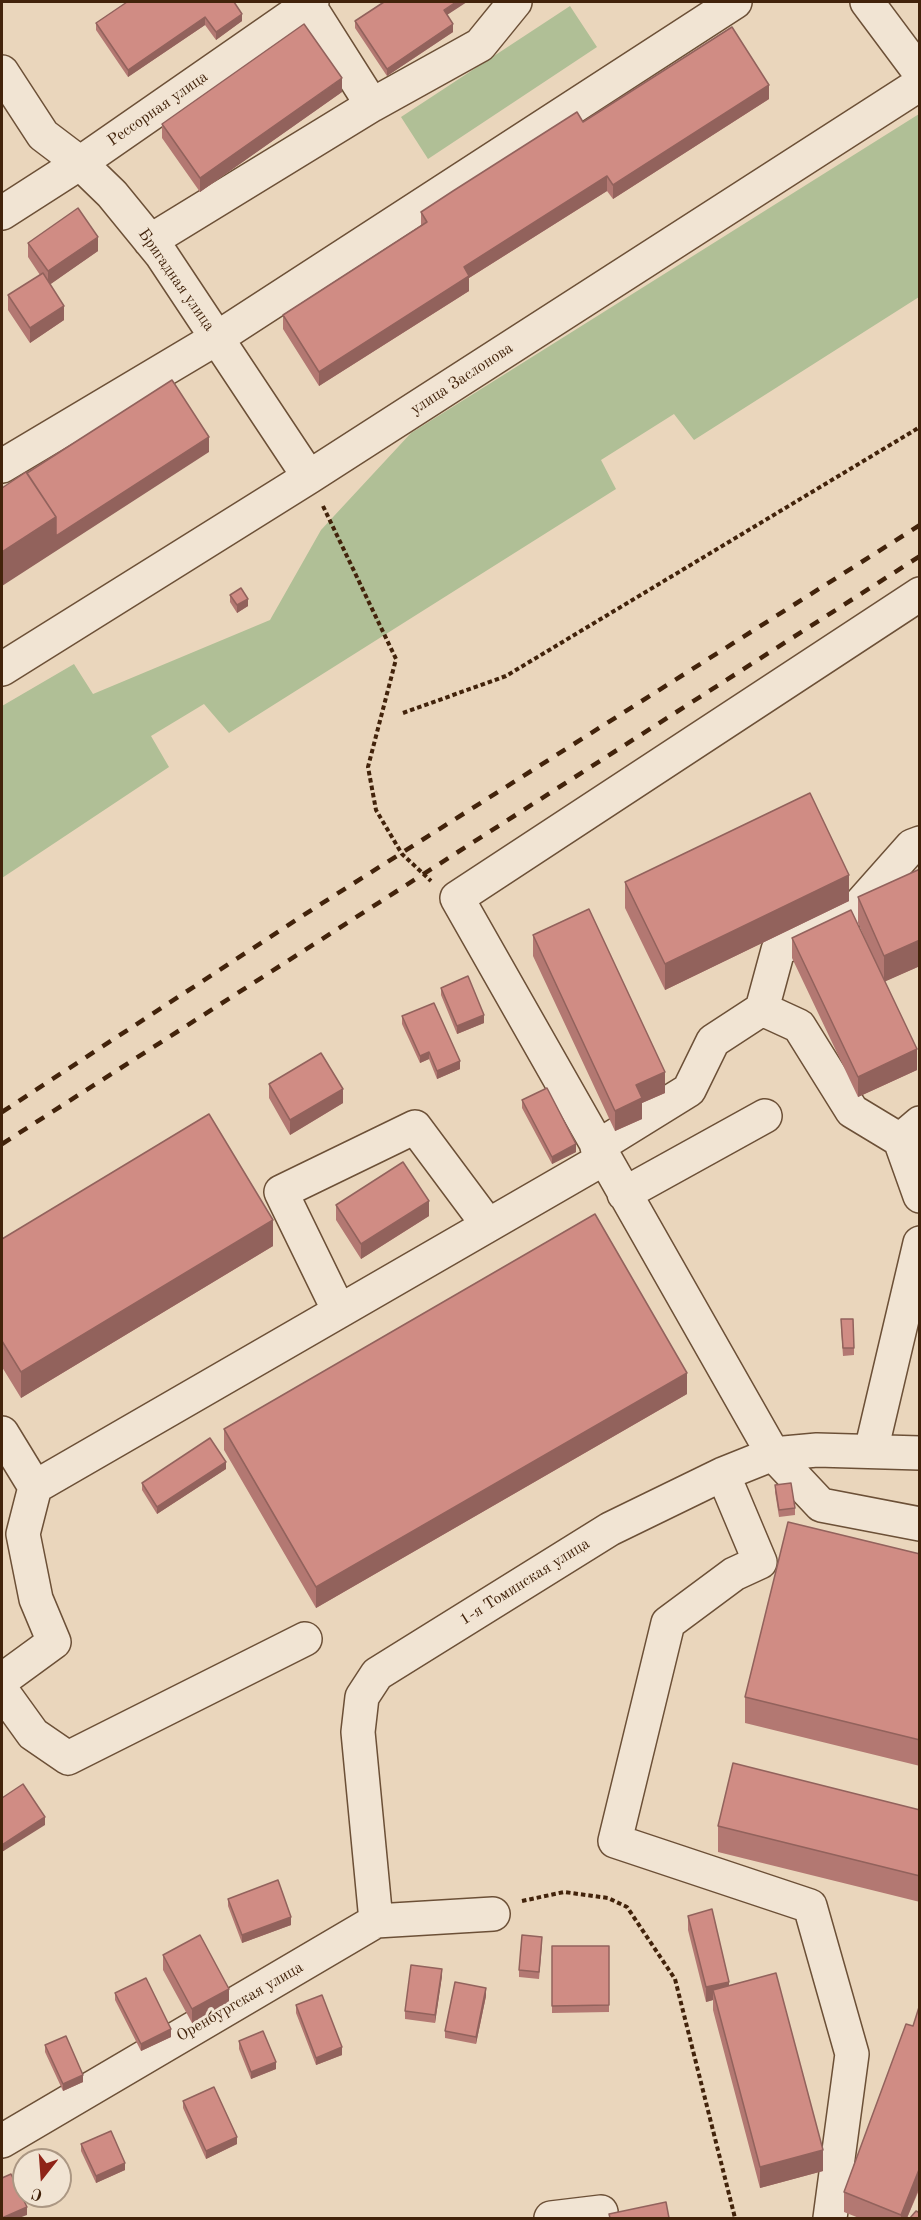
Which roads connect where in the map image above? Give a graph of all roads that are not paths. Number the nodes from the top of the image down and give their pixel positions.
1 (515, 2) edge
2 (735, 2) edge
3 (867, 2) edge
4 (310, 3) edge
5 (2, 72) edge
6 (920, 73) edge
7 (920, 84) edge
8 (372, 105) junction
9 (80, 163) junction
10 (2, 213) edge
11 (150, 241) junction
12 (217, 338) junction
13 (2, 466) edge
14 (309, 477) junction
15 (920, 594) edge
16 (2, 669) edge
17 (920, 843) edge
18 (762, 1009) junction
19 (765, 1116) dead end
20 (910, 1132) edge
21 (600, 1153) junction
22 (624, 1194) junction
23 (920, 1196) edge
24 (488, 1225) junction
25 (920, 1242) edge
26 (339, 1311) junction
27 (2, 1433) edge
28 (871, 1451) junction
29 (920, 1453) edge
30 (773, 1454) junction
31 (723, 1474) junction
32 (35, 1487) junction
33 (920, 1524) edge
34 (305, 1639) dead end
35 (2, 1680) edge
36 (2, 1691) edge
37 (493, 1914) road end
38 (376, 1921) junction
39 (2, 2140) edge
40 (601, 2211) dead end
41 (551, 2218) edge
42 (830, 2218) edge

1 - 8 street
2 - 12 street
3 - 6 street
4 - 8 street
4 - 9 street, Рессорная улица
5 - 9 street, Бригадная улица
7 - 14 street, улица Заслонова
8 - 11 street
9 - 10 street, Рессорная улица
9 - 11 street, Бригадная улица
11 - 12 street, Бригадная улица
12 - 13 street
12 - 14 street, Бригадная улица
14 - 16 street, улица Заслонова
15 - 21 street
17 - 18 street
18 - 20 street
18 - 21 street
19 - 22 street
20 - 23 street
21 - 22 street
21 - 24 street
22 - 30 street
24 - 26 street
24 - 26 street
25 - 28 street
26 - 32 street
27 - 32 street
28 - 29 street, 1-я Томинская улица
28 - 30 street, 1-я Томинская улица
30 - 31 street, 1-я Томинская улица
30 - 33 street
31 - 38 street, 1-я Томинская улица
31 - 42 street
32 - 35 street
34 - 36 street
37 - 38 street, Оренбургская улица
38 - 39 street, Оренбургская улица
40 - 41 street

